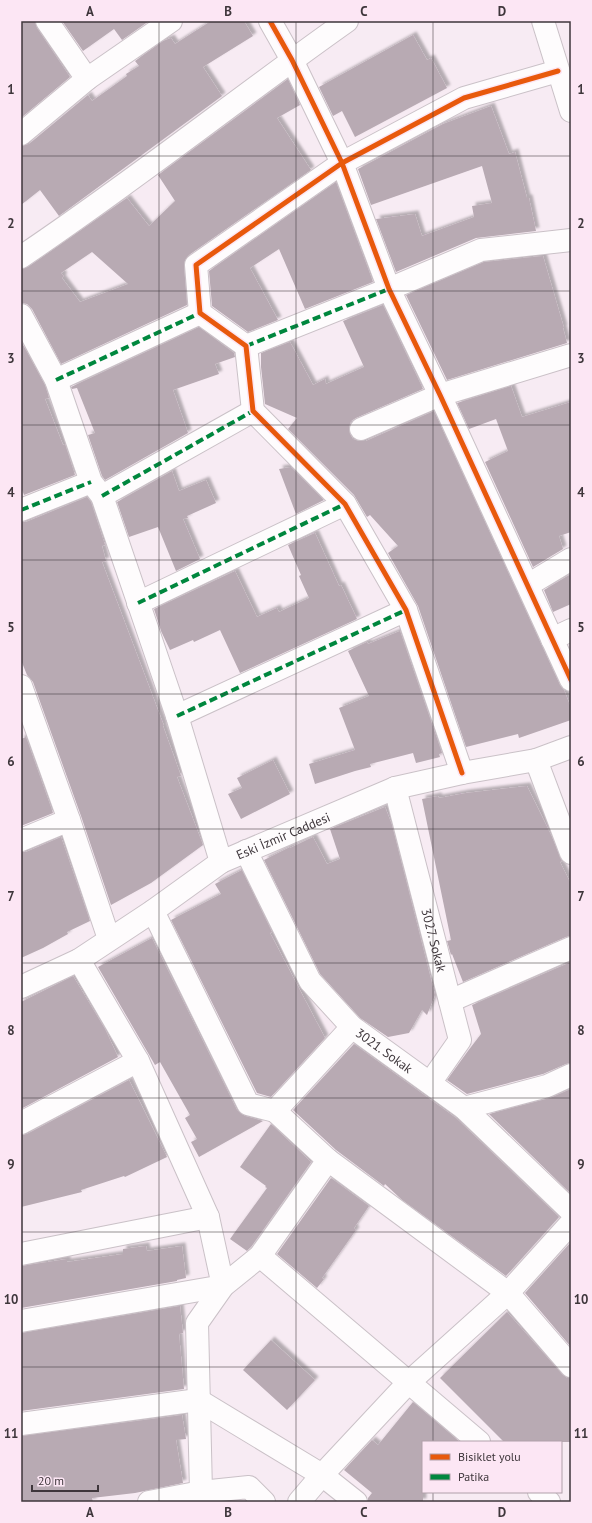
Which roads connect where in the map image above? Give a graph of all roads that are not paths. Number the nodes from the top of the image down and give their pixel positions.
1 (47, 21) edge
2 (169, 21) edge
3 (270, 21) edge
4 (347, 21) edge
5 (543, 21) edge
6 (292, 60) junction
7 (558, 71) junction
8 (87, 79) junction
9 (571, 111) edge
10 (21, 134) edge
11 (342, 163) junction
12 (571, 240) edge
13 (21, 256) edge
14 (389, 289) junction
15 (200, 313) junction
16 (21, 315) edge
17 (246, 346) junction
18 (571, 355) edge
19 (56, 380) junction
20 (440, 395) junction
21 (253, 411) junction
22 (361, 429) dead end
23 (97, 489) junction
24 (345, 504) junction
25 (21, 510) edge
26 (571, 559) edge
27 (528, 585) junction
28 (138, 603) junction
29 (406, 610) junction
30 (562, 635) edge
31 (571, 680) edge
32 (21, 686) edge
33 (26, 715) edge
34 (177, 716) junction
35 (571, 746) edge
36 (536, 760) junction
37 (462, 773) junction
38 (395, 788) junction
39 (69, 820) junction
40 (21, 840) edge
41 (246, 851) junction
42 (571, 853) edge
43 (221, 862) junction
44 (152, 911) junction
45 (109, 939) junction
46 (571, 948) edge
47 (78, 960) junction
48 (21, 987) edge
49 (450, 1001) junction
50 (352, 1027) junction
51 (138, 1061) junction
52 (571, 1075) edge
53 (430, 1083) junction
54 (464, 1108) junction
55 (275, 1111) junction
56 (21, 1123) edge
57 (328, 1160) junction
58 (571, 1212) edge
59 (208, 1217) junction
60 (571, 1223) edge
61 (21, 1254) edge
62 (260, 1256) junction
63 (223, 1286) junction
64 (508, 1292) junction
65 (21, 1321) edge
66 (571, 1366) edge
67 (408, 1383) junction
68 (198, 1400) junction
69 (21, 1424) edge
70 (478, 1441) edge
71 (322, 1475) junction
72 (201, 1492) junction
73 (149, 1502) edge
74 (264, 1502) edge
75 (299, 1502) edge
76 (356, 1502) edge

1 - 8 street
2 - 8 street
3 - 6 street
4 - 6 street
5 - 7 street
6 - 11 street
6 - 13 street
7 - 9 street
7 - 11 street
8 - 10 street
11 - 14 street
11 - 15 street
12 - 14 street
14 - 17 street
14 - 20 street
15 - 17 street
15 - 19 street
16 - 19 street
17 - 21 street
18 - 20 street
19 - 23 street
20 - 22 street
20 - 27 street
21 - 23 street
21 - 24 street
23 - 25 street
23 - 28 street
24 - 28 street
24 - 29 street
26 - 27 street
27 - 30 street
28 - 34 street
29 - 34 street
29 - 37 street
30 - 31 street
32 - 33 street
33 - 39 street
34 - 43 street
35 - 36 street, Eski İzmir Caddesi
36 - 37 street, Eski İzmir Caddesi
36 - 42 street
37 - 38 street, Eski İzmir Caddesi
38 - 41 street, Eski İzmir Caddesi
38 - 49 street, 3027. Sokak
39 - 40 street
39 - 45 street
41 - 43 street, Eski İzmir Caddesi
41 - 50 street, 3021. Sokak
43 - 44 street, Eski İzmir Caddesi
44 - 45 street, Eski İzmir Caddesi
44 - 55 street
45 - 47 street, Eski İzmir Caddesi
46 - 49 street
47 - 48 street, Eski İzmir Caddesi
47 - 51 street
49 - 53 street, 3027. Sokak
50 - 53 street, 3021. Sokak
50 - 55 street
51 - 56 street
51 - 59 street
52 - 54 street
53 - 54 street, 3021. Sokak
54 - 58 street, 3021. Sokak
55 - 57 street
57 - 62 street
57 - 64 street
59 - 61 street
59 - 63 street
60 - 64 street
62 - 63 street
62 - 67 street
63 - 65 street
63 - 68 street
64 - 66 street
64 - 67 street
67 - 70 street
67 - 71 street
68 - 69 street
68 - 71 street
68 - 72 street
71 - 75 street
71 - 76 street
72 - 73 street
72 - 74 street

